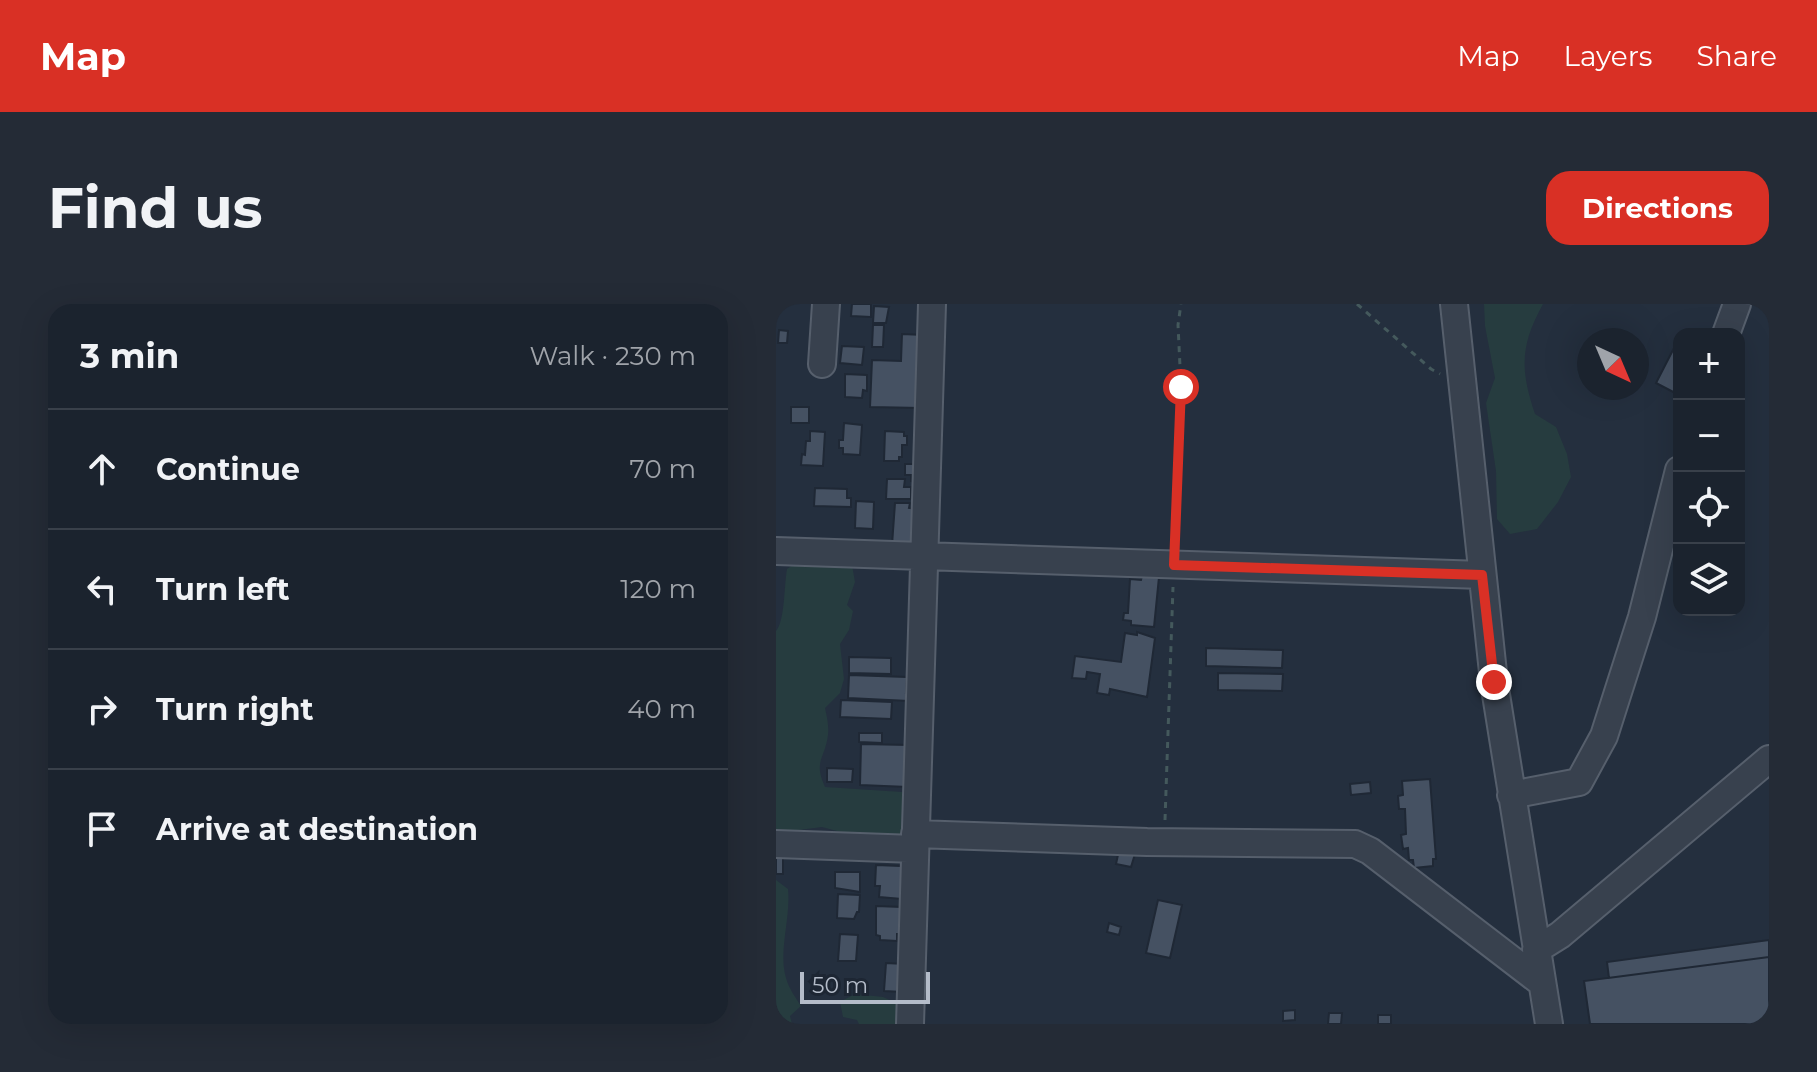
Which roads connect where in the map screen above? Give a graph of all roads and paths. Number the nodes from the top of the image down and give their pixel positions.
1 (826, 304) edge
2 (932, 304) edge
3 (1181, 304) edge
4 (1357, 304) edge
5 (1454, 304) edge
6 (1737, 304) edge
7 (1728, 328) edge
8 (822, 364) dead end
9 (1463, 381) junction
10 (1678, 472) edge
11 (776, 551) edge
12 (924, 556) junction
13 (1174, 565) junction
14 (1482, 575) junction
15 (1769, 759) edge
16 (1511, 795) junction
17 (915, 841) junction
18 (1165, 842) junction
19 (776, 844) edge
20 (1536, 950) junction
21 (1542, 983) junction
22 (910, 1024) edge
23 (1549, 1024) edge

1 - 8 street
2 - 12 street
3 - 13 path
4 - 9 path
5 - 9 street
6 - 7 street
9 - 14 street
10 - 16 street
11 - 12 street
12 - 13 street
12 - 17 street
13 - 14 street
13 - 18 path
14 - 16 street
15 - 20 street
16 - 20 street
17 - 18 street
17 - 19 street
17 - 22 street
18 - 21 street
20 - 21 street
21 - 23 street

